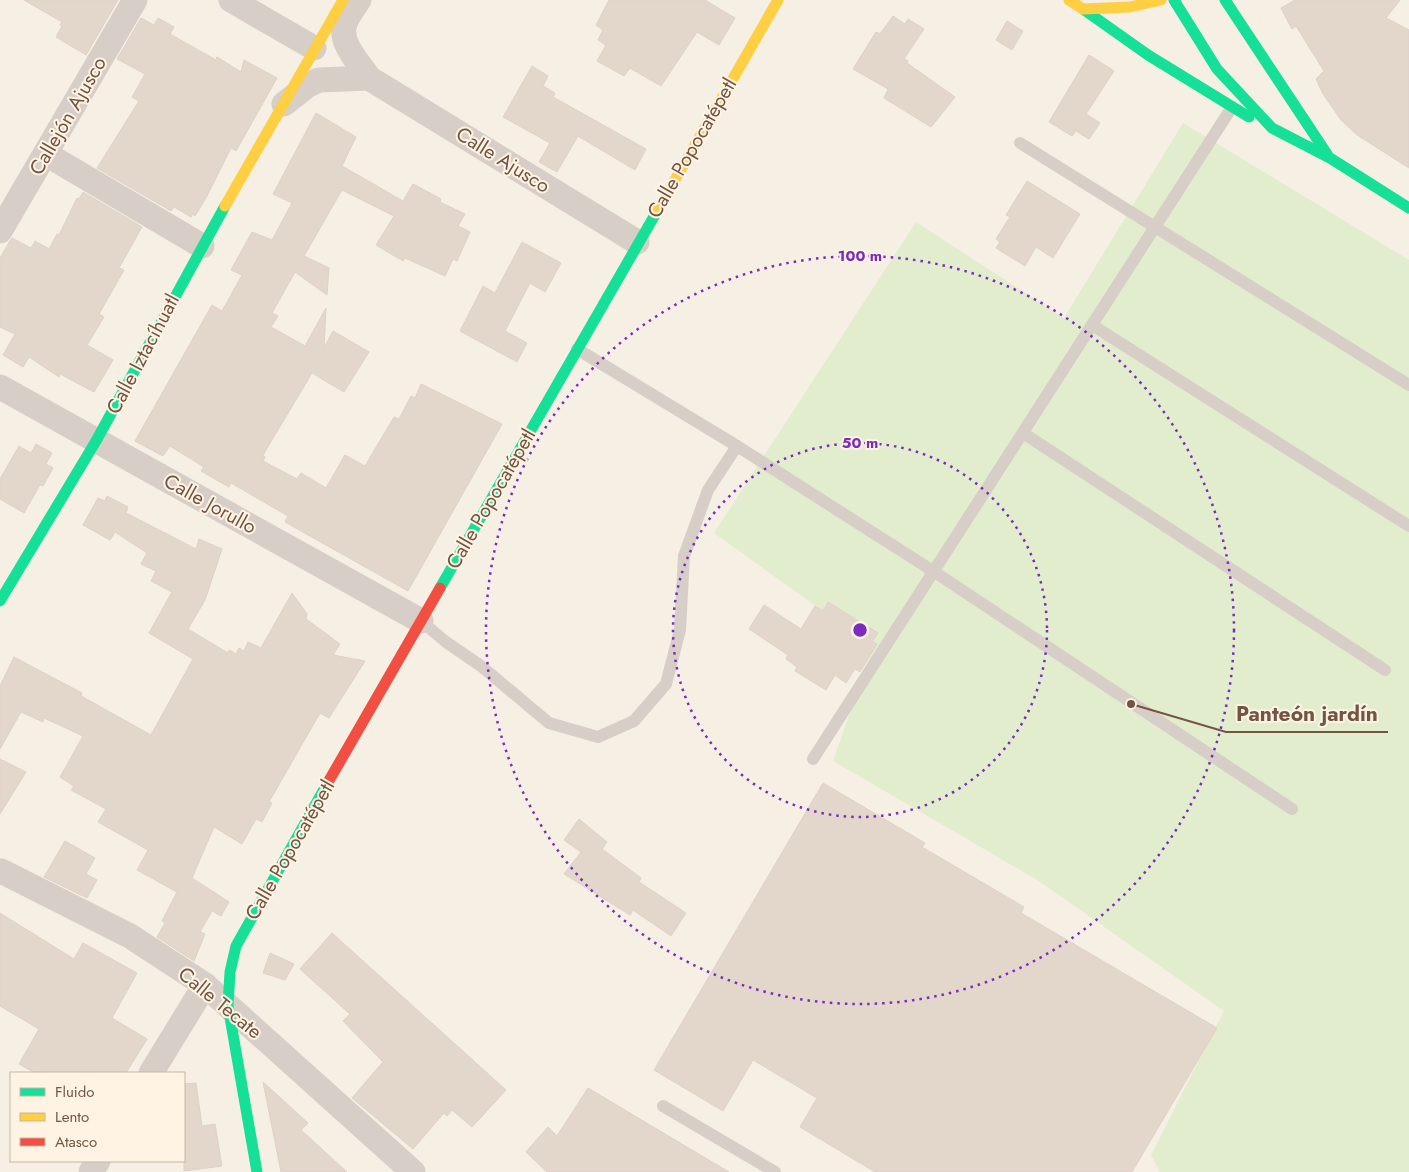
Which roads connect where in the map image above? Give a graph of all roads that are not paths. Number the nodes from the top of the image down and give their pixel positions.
1 (135, 0) edge
2 (231, 0) edge
3 (343, 0) edge
4 (359, 0) edge
5 (778, 0) edge
6 (1068, 0) edge
7 (1161, 0) edge
8 (1174, 0) edge
9 (1225, 0) edge
10 (1083, 10) junction
11 (314, 48) junction
12 (369, 78) junction
13 (284, 104) junction
14 (1232, 107) junction
15 (1272, 128) junction
16 (1020, 143) dead end
17 (46, 154) junction
18 (1330, 158) junction
19 (1409, 208) edge
20 (1156, 226) junction
21 (0, 231) edge
22 (637, 242) junction
23 (202, 246) junction
24 (1092, 325) junction
25 (577, 349) junction
26 (1409, 385) edge
27 (0, 387) edge
28 (1023, 433) junction
29 (96, 441) junction
30 (737, 446) junction
31 (1409, 526) edge
32 (933, 571) junction
33 (0, 601) edge
34 (421, 621) junction
35 (1385, 670) dead end
36 (813, 759) dead end
37 (1292, 809) dead end
38 (1, 871) edge
39 (205, 985) junction
40 (228, 1006) junction
41 (152, 1072) edge
42 (663, 1106) dead end
43 (257, 1172) edge
44 (413, 1172) edge
45 (774, 1172) edge

1 - 17 street, Callejón Ajusco
2 - 11 street
3 - 11 main road, Calle Iztacíhuatl
4 - 12 street
5 - 22 main road, Calle Popocatépetl
6 - 10 main road
7 - 10 main road
8 - 15 main road
9 - 18 main road
10 - 14 main road
11 - 13 main road, Calle Iztacíhuatl
12 - 13 street, Calle Iztacíhuatl
12 - 22 street, Calle Ajusco
13 - 23 main road, Calle Iztacíhuatl
14 - 15 main road
14 - 20 lane
15 - 18 main road
16 - 20 lane
17 - 21 street, Callejón Ajusco
17 - 23 street
18 - 19 main road
20 - 24 lane
20 - 26 lane
22 - 25 main road, Calle Popocatépetl
23 - 29 main road, Calle Iztacíhuatl
24 - 28 lane
24 - 31 lane
25 - 30 lane
25 - 34 main road, Calle Popocatépetl
27 - 29 street, Calle Jorullo
28 - 32 lane
28 - 35 lane
29 - 33 main road, Calle Iztacíhuatl
29 - 34 street, Calle Jorullo
30 - 32 lane
30 - 34 lane
32 - 36 lane
32 - 37 lane
34 - 40 main road, Calle Popocatépetl
38 - 39 street, Calle Tecate
39 - 40 street, Calle Tecate
39 - 41 street
40 - 43 main road, Calle Popocatépetl
40 - 44 street, Calle Tecate
42 - 45 lane

